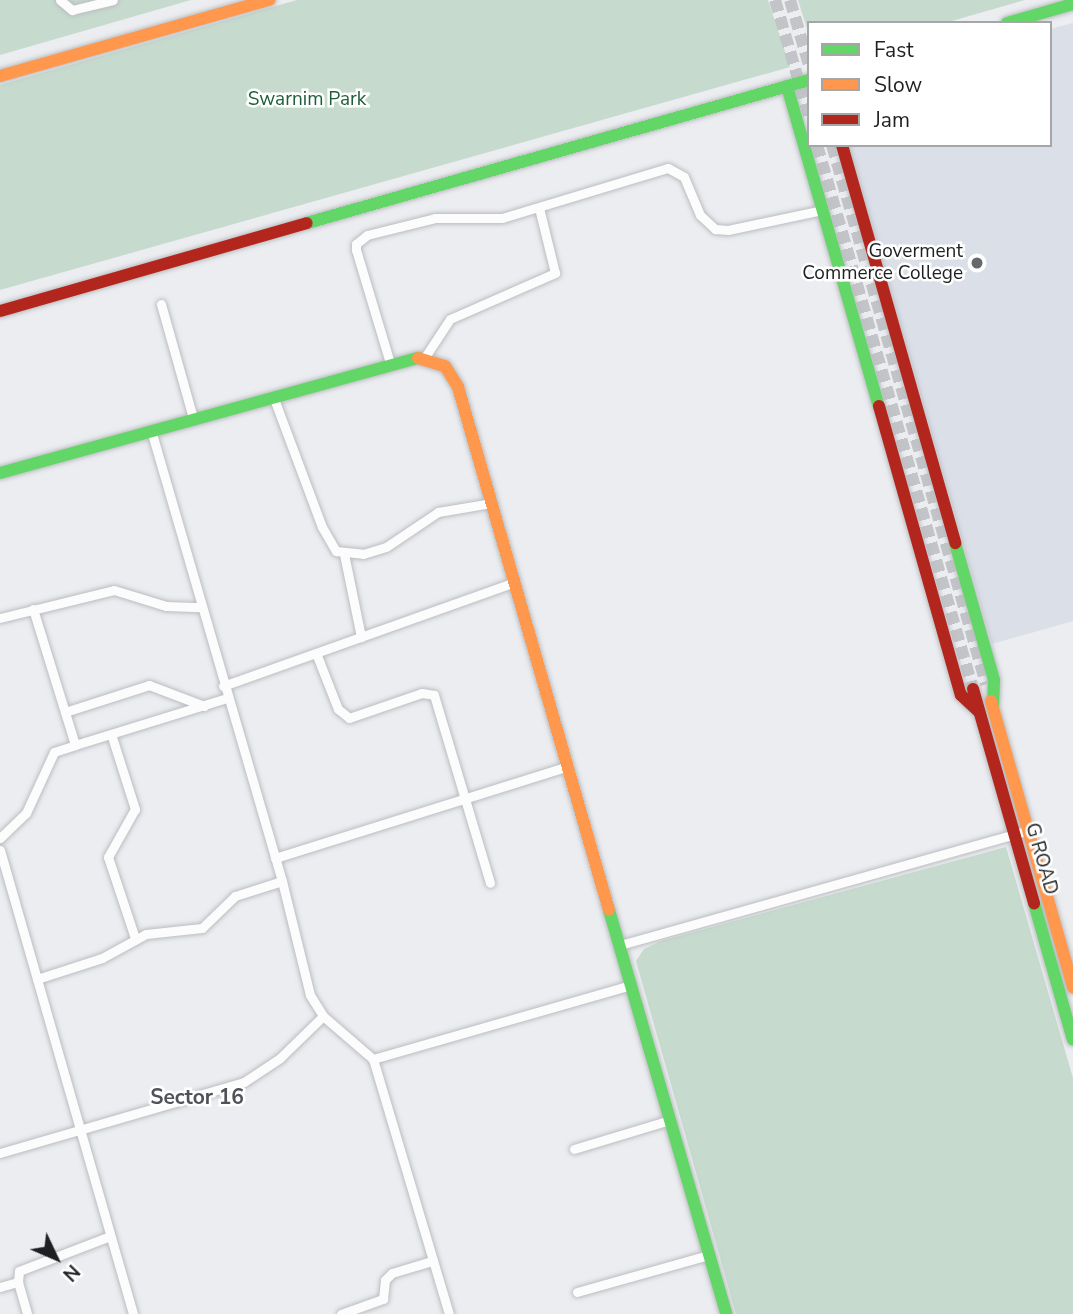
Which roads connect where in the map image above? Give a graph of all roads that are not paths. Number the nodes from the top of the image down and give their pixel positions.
1 (60, 0) edge
2 (113, 0) edge
3 (269, 0) edge
4 (1073, 4) edge
5 (1014, 21) edge
6 (0, 76) edge
7 (807, 81) edge
8 (787, 86) junction
9 (843, 147) edge
10 (539, 208) junction
11 (822, 210) junction
12 (161, 304) dead end
13 (0, 311) edge
14 (425, 357) junction
15 (390, 363) junction
16 (273, 396) junction
17 (193, 418) junction
18 (151, 430) junction
19 (0, 473) edge
20 (492, 503) junction
21 (344, 554) junction
22 (515, 582) junction
23 (201, 607) junction
24 (33, 609) junction
25 (0, 618) edge
26 (361, 637) junction
27 (316, 653) junction
28 (986, 684) tunnel mouth
29 (223, 686) junction
30 (973, 689) tunnel mouth
31 (227, 698) junction
32 (204, 706) junction
33 (993, 707) junction
34 (65, 712) junction
35 (979, 712) junction
36 (112, 737) junction
37 (75, 745) junction
38 (568, 766) junction
39 (466, 799) junction
40 (1028, 830) junction
41 (1014, 834) junction
42 (0, 838) edge
43 (0, 850) edge
44 (275, 858) junction
45 (282, 881) junction
46 (4, 883) edge
47 (490, 883) dead end
48 (135, 938) junction
49 (620, 945) junction
50 (1069, 959) edge
51 (1051, 964) junction
52 (37, 979) junction
53 (631, 985) junction
54 (1073, 987) edge
55 (323, 1016) junction
56 (1073, 1040) edge
57 (373, 1059) junction
58 (670, 1120) junction
59 (81, 1130) junction
60 (574, 1149) dead end
61 (0, 1153) edge
62 (110, 1236) junction
63 (709, 1255) junction
64 (432, 1261) junction
65 (18, 1282) junction
66 (0, 1287) edge
67 (577, 1292) dead end
68 (27, 1314) edge
69 (133, 1314) edge
70 (341, 1314) edge
71 (449, 1314) edge
72 (726, 1314) edge

1 - 2 street
3 - 6 street
4 - 5 street
7 - 8 street
8 - 11 street
8 - 13 street
9 - 33 street
10 - 11 street
10 - 14 street
10 - 15 street
11 - 35 street
12 - 17 street
14 - 15 street
14 - 20 street
15 - 16 street
16 - 17 street
16 - 21 street
17 - 18 street
18 - 19 street
18 - 23 street
20 - 21 street
20 - 22 street
21 - 26 street
22 - 26 street
22 - 38 street
23 - 24 street
23 - 29 street
24 - 25 street
24 - 34 street
26 - 27 street
27 - 29 street
27 - 39 street
28 - 33 street, G ROAD
29 - 31 street
30 - 35 street, G ROAD
31 - 32 street
31 - 44 street
32 - 34 street
32 - 36 street
33 - 40 street, G ROAD
34 - 37 street
35 - 41 street, G ROAD
36 - 37 street
36 - 48 street
37 - 42 street
38 - 39 street
38 - 49 street
39 - 44 street
39 - 47 street
40 - 41 street
40 - 50 street, G ROAD
41 - 49 street
41 - 51 street, G ROAD
43 - 46 street
44 - 45 street
45 - 48 street
45 - 55 street
46 - 52 street
48 - 52 street
49 - 53 street
50 - 51 street
50 - 54 street, G ROAD
51 - 56 street, G ROAD
52 - 59 street
53 - 57 street
53 - 58 street
55 - 57 street
55 - 59 street
57 - 64 street
58 - 60 street
58 - 63 street
59 - 61 street
59 - 62 street
62 - 65 street
62 - 69 street
63 - 67 street
63 - 72 street
64 - 70 street
64 - 71 street
65 - 66 street
65 - 68 street

